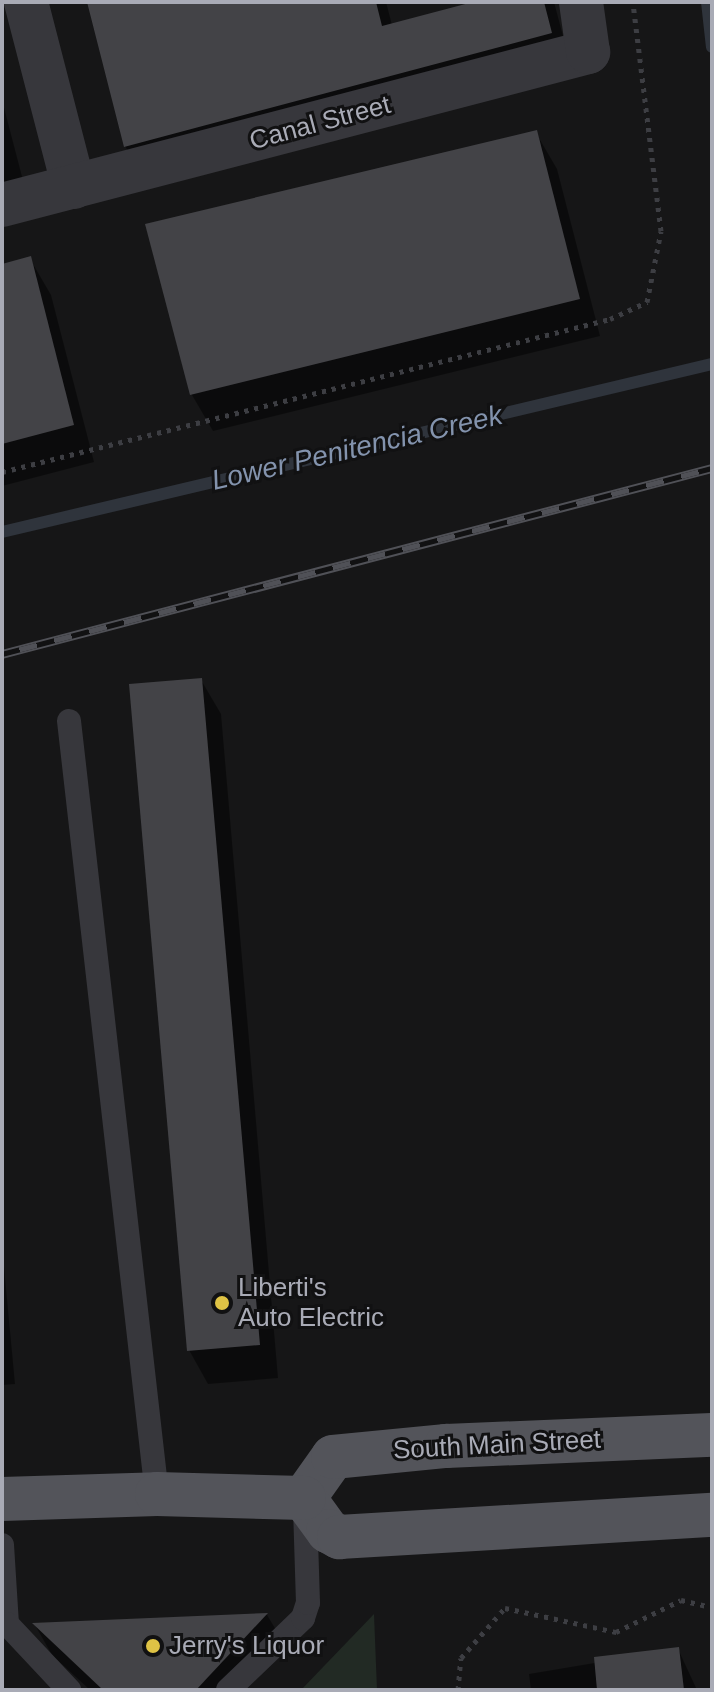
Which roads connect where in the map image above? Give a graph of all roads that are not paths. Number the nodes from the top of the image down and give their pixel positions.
1 (26, 2) edge
2 (581, 2) edge
3 (74, 187) junction
4 (2, 205) edge
5 (69, 721) dead end
6 (712, 1435) edge
7 (157, 1494) junction
8 (304, 1498) junction
9 (2, 1499) edge
10 (712, 1515) edge
11 (2, 1545) edge
12 (69, 1690) edge
13 (228, 1690) edge

1 - 3 street
2 - 3 street, Canal Street
3 - 4 street, Canal Street
5 - 7 lane
6 - 8 main road, South Main Street
7 - 8 main road
7 - 9 main road
8 - 10 main road
8 - 13 lane
11 - 12 lane

